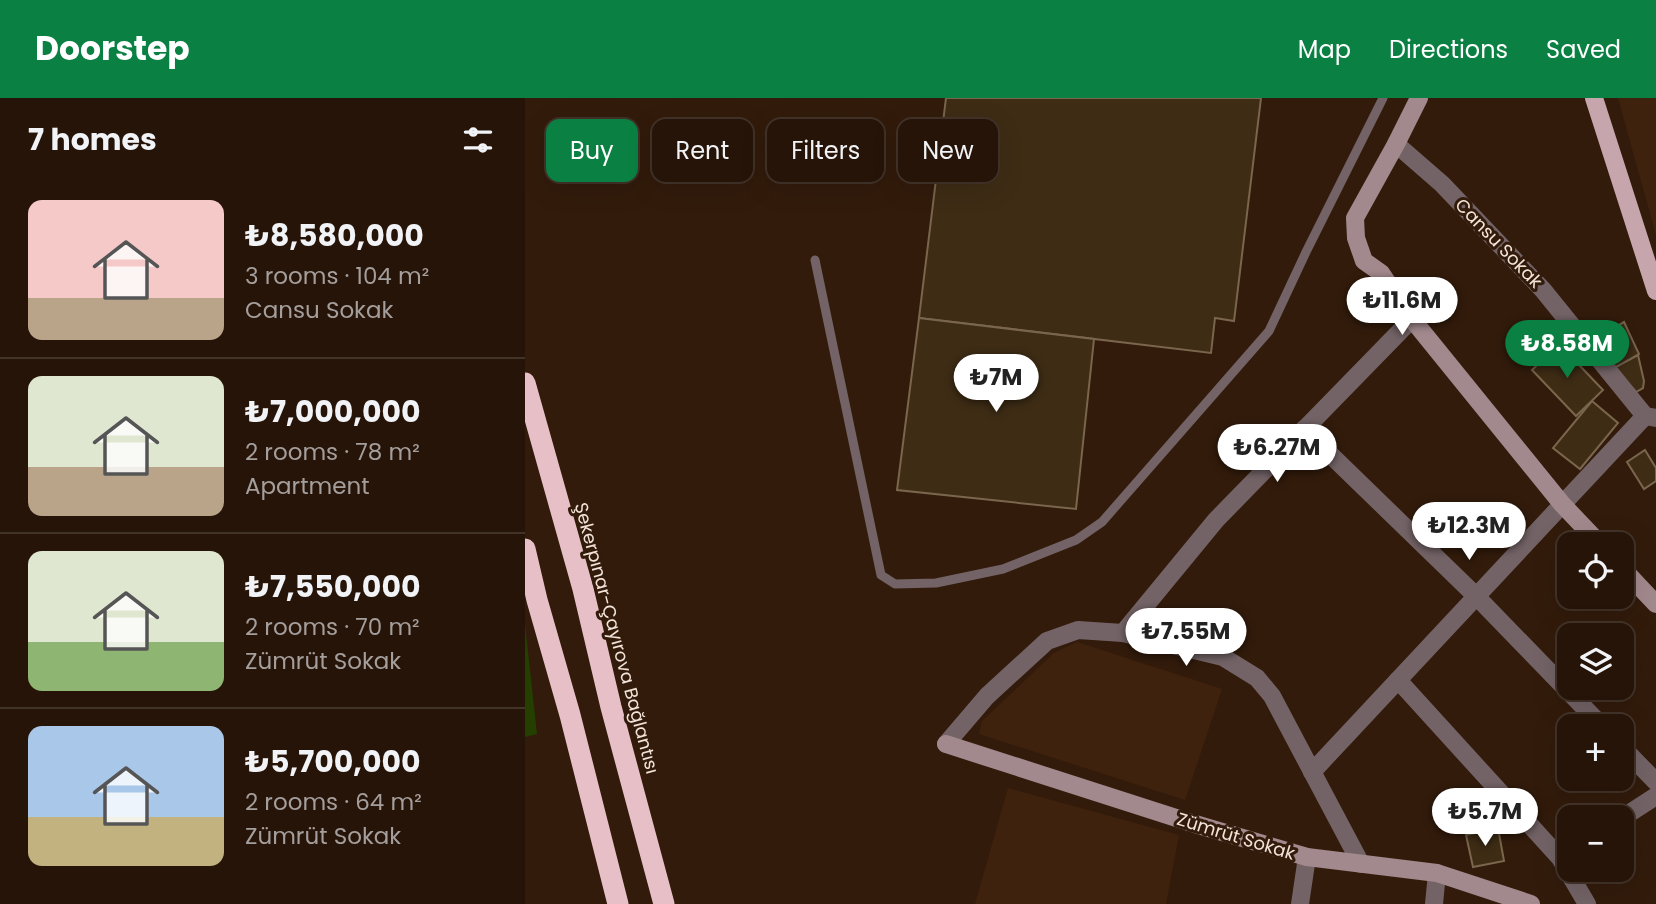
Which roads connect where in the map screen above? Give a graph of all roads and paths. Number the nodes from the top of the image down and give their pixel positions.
1 (1383, 98) edge
2 (1419, 98) edge
3 (1594, 98) edge
4 (1397, 144) junction
5 (814, 260) dead end
6 (1656, 291) edge
7 (1412, 319) junction
8 (525, 383) edge
9 (1650, 417) edge
10 (1304, 429) junction
11 (1562, 504) junction
12 (1589, 532) edge
13 (525, 549) edge
14 (1634, 581) edge
15 (1476, 596) junction
16 (1656, 604) edge
17 (1123, 633) junction
18 (1398, 680) junction
19 (1590, 714) edge
20 (1634, 759) edge
21 (1312, 772) junction
22 (1656, 782) edge
23 (1656, 796) edge
24 (1634, 810) edge
25 (1557, 847) edge
26 (1307, 858) junction
27 (1361, 864) junction
28 (1437, 873) junction
29 (1577, 882) edge
30 (618, 904) edge
31 (664, 904) edge
32 (1300, 904) edge
33 (1434, 904) edge
34 (1531, 904) edge
35 (1587, 904) edge

1 - 5 lane
2 - 4 street
3 - 6 main road
4 - 7 street
4 - 9 street, Cansu Sokak
7 - 10 street
7 - 11 street
8 - 31 highway, Şekerpınar-Çayırova Bağlantısı
9 - 11 street
10 - 15 street
10 - 17 street
11 - 12 street
11 - 15 street
13 - 30 highway
14 - 16 street
15 - 18 street
15 - 19 street
17 - 21 street
17 - 26 street, Zümrüt Sokak
18 - 21 street
18 - 25 street
20 - 22 street
21 - 27 street
23 - 24 street
26 - 27 street, Zümrüt Sokak
26 - 32 street
27 - 28 street, Zümrüt Sokak
28 - 33 street
28 - 34 street, Zümrüt Sokak
29 - 35 street

